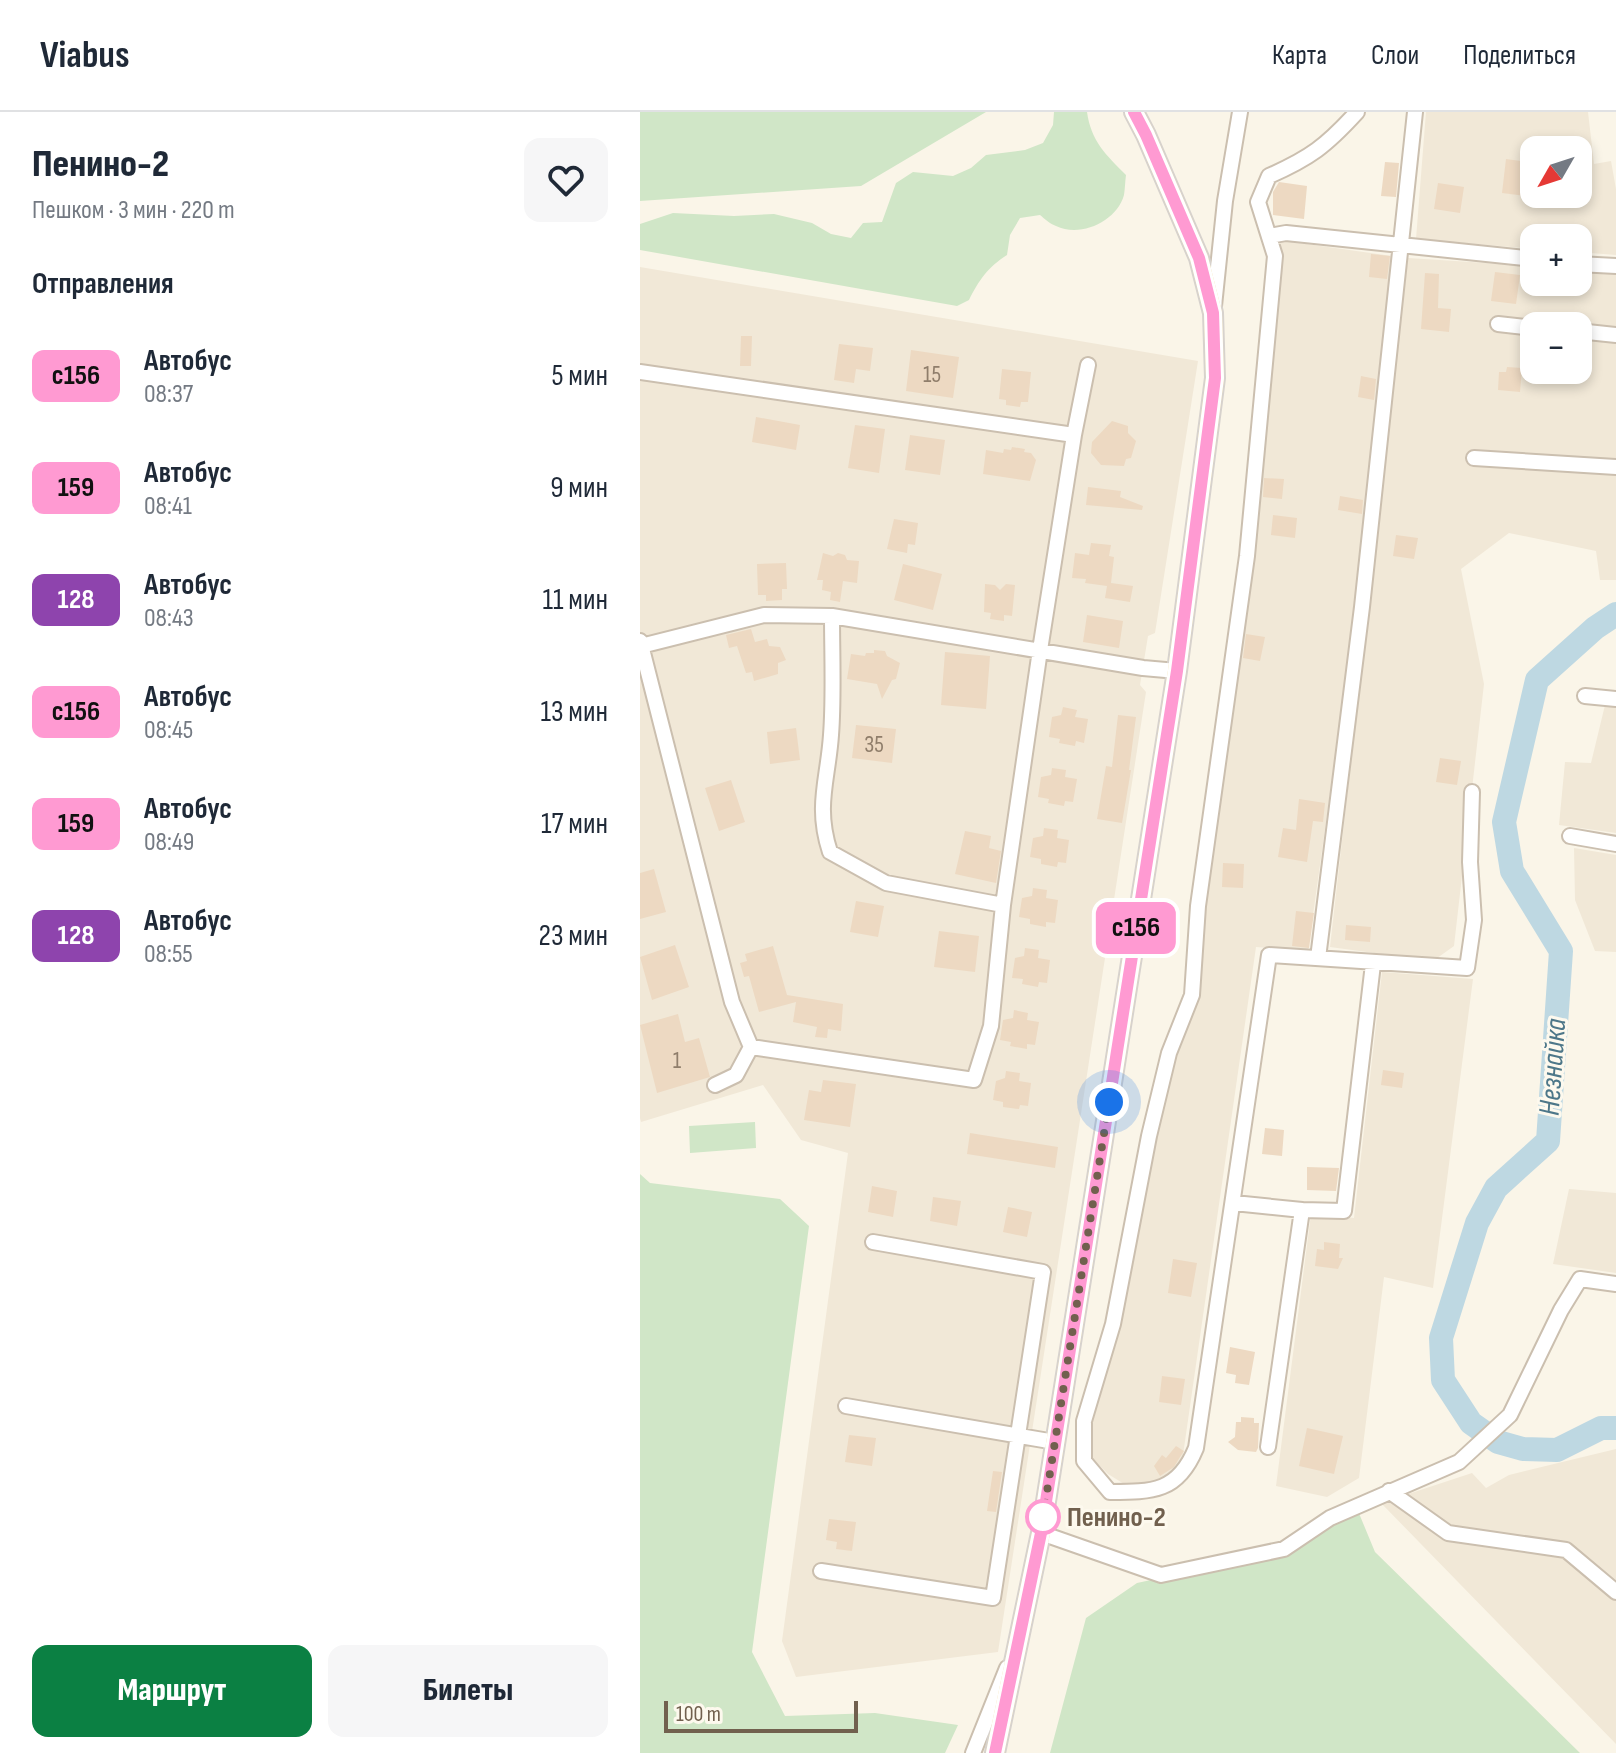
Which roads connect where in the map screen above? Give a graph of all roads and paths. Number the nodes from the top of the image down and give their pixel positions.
1 (1134, 112) edge
2 (1240, 112) edge
3 (1357, 112) edge
4 (1415, 112) edge
5 (1269, 236) junction
6 (1401, 247) junction
7 (1520, 258) edge
8 (1592, 265) edge
9 (1616, 266) edge
10 (1213, 313) junction
11 (1498, 324) dead end
12 (1520, 326) edge
13 (1592, 332) edge
14 (1616, 335) edge
15 (1088, 365) dead end
16 (640, 372) edge
17 (1074, 435) junction
18 (1474, 458) dead end
19 (1616, 467) edge
20 (832, 616) junction
21 (641, 643) edge
22 (1040, 650) junction
23 (1177, 671) junction
24 (1585, 696) dead end
25 (1616, 699) edge
26 (1472, 792) dead end
27 (1570, 836) dead end
28 (1616, 844) edge
29 (1003, 905) junction
30 (1318, 958) junction
31 (1373, 964) junction
32 (751, 1047) junction
33 (715, 1085) dead end
34 (1234, 1203) junction
35 (1302, 1210) junction
36 (873, 1242) dead end
37 (1616, 1284) edge
38 (846, 1406) dead end
39 (1018, 1435) junction
40 (1055, 1442) junction
41 (1268, 1447) dead end
42 (1389, 1491) junction
43 (1041, 1533) junction
44 (821, 1571) dead end
45 (1616, 1592) edge
46 (1021, 1631) junction
47 (973, 1753) edge
48 (995, 1753) edge

1 - 10 main road
2 - 10 street
3 - 5 street
4 - 6 street
5 - 6 street
5 - 34 street
6 - 7 street
6 - 30 street
8 - 9 street
10 - 23 main road
11 - 12 street
13 - 14 street
15 - 17 street
16 - 17 street
17 - 22 street
18 - 19 street
20 - 21 street
20 - 22 street
20 - 29 street
21 - 32 street
22 - 23 street
22 - 29 street
23 - 40 main road
24 - 25 street
26 - 31 street
27 - 28 street
29 - 32 street
30 - 31 street
30 - 34 street
31 - 35 street
32 - 33 street
34 - 35 street
35 - 41 street
36 - 39 street
37 - 42 street
38 - 39 street
39 - 40 street
39 - 44 street
40 - 43 main road
42 - 43 street
42 - 45 street
43 - 46 main road
46 - 47 street
46 - 48 main road

